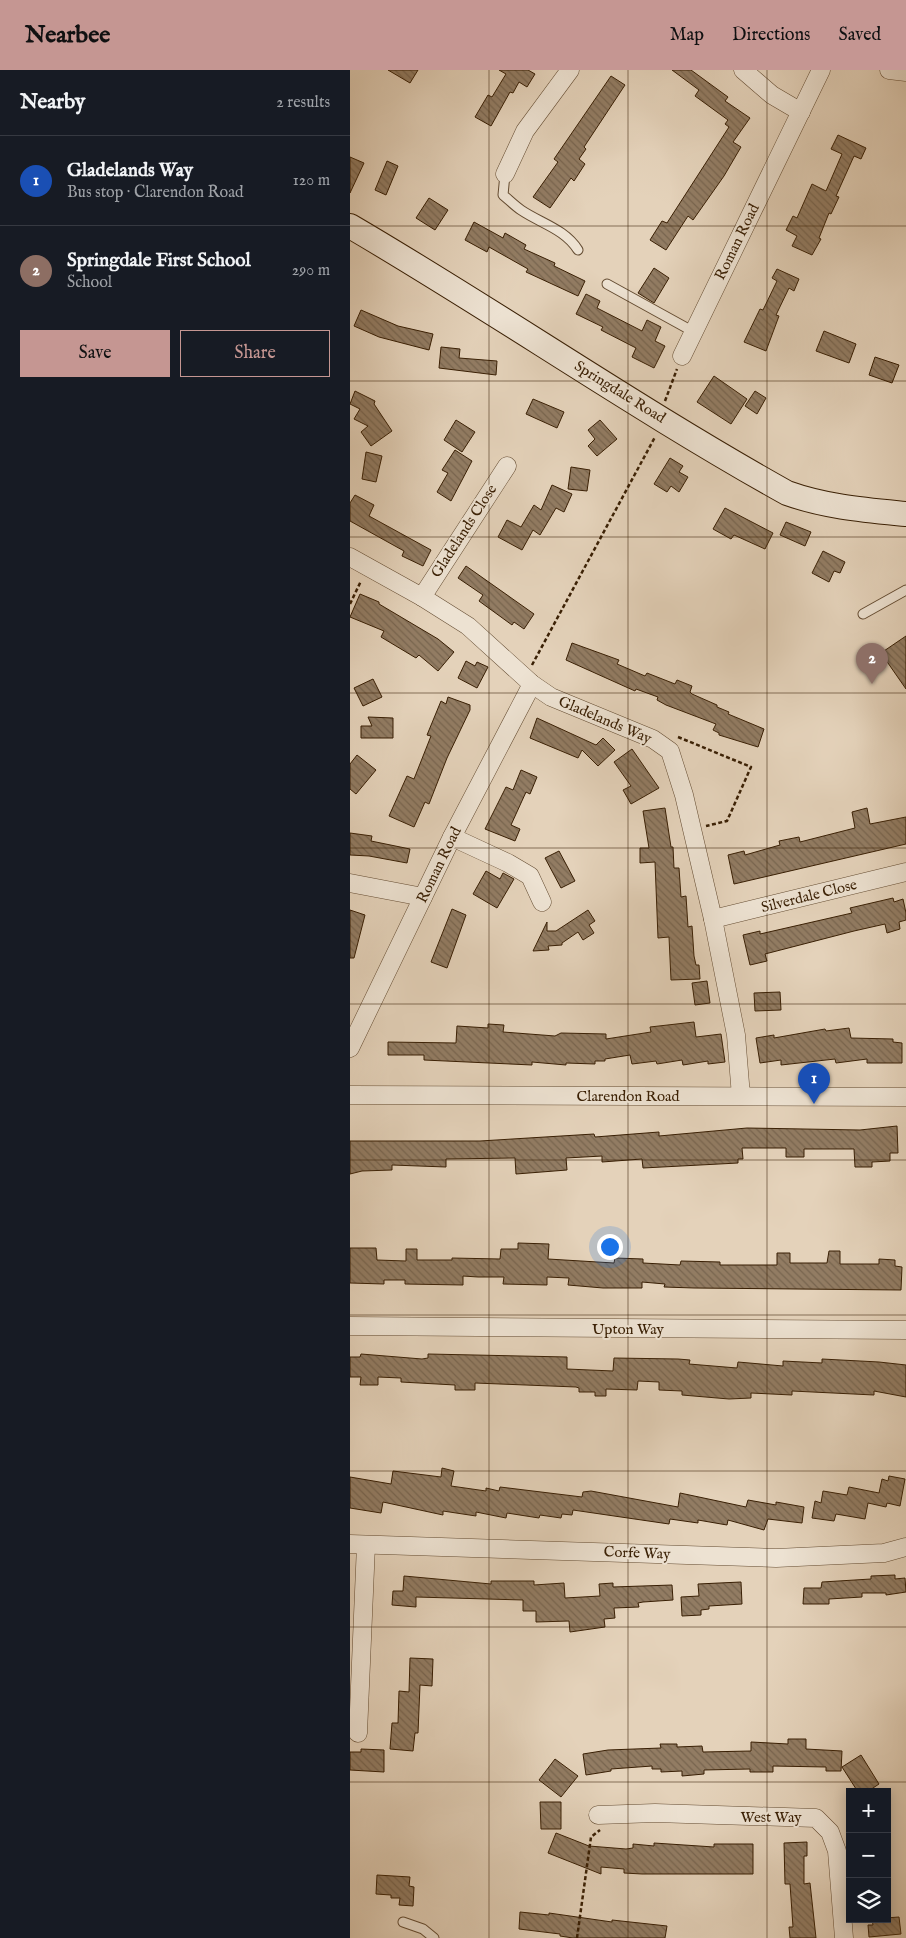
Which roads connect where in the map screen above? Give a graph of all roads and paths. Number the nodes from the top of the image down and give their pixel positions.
1 (570, 70) edge
2 (742, 70) edge
3 (821, 70) edge
4 (889, 70) edge
5 (906, 72) edge
6 (800, 112) junction
7 (505, 174) joint
8 (350, 226) edge
9 (578, 250) dead end
10 (607, 284) dead end
11 (694, 332) junction
12 (682, 356) joint
13 (662, 418) junction
14 (507, 466) dead end
15 (906, 514) edge
16 (350, 557) edge
17 (368, 566) junction
18 (906, 590) edge
19 (422, 597) junction
20 (350, 604) edge
21 (863, 614) dead end
22 (529, 680) junction
23 (653, 739) junction
24 (692, 829) junction
25 (452, 837) junction
26 (906, 872) edge
27 (350, 883) edge
28 (423, 897) junction
29 (542, 902) dead end
30 (712, 919) junction
31 (350, 1048) edge
32 (350, 1095) edge
33 (742, 1096) junction
34 (906, 1097) edge
35 (350, 1326) edge
36 (906, 1330) edge
37 (358, 1544) edge
38 (906, 1547) edge
39 (358, 1733) dead end
40 (603, 1815) joint
41 (403, 1922) dead end
42 (434, 1938) edge
43 (577, 1938) edge
44 (844, 1938) edge

1 - 7 street
2 - 6 street
3 - 6 street, Roman Road
4 - 5 street
6 - 11 street, Roman Road
7 - 9 lane
8 - 13 street, Springdale Road
10 - 11 lane
11 - 12 street, Roman Road
12 - 13 path
13 - 15 street, Springdale Road
13 - 22 path
14 - 19 street, Gladelands Close
16 - 17 street, Gladelands Way
17 - 19 street, Gladelands Way
17 - 20 path
18 - 21 lane
19 - 22 street, Gladelands Way
22 - 23 street, Gladelands Way
22 - 25 street, Roman Road
23 - 24 street, Gladelands Way
23 - 24 path
24 - 30 street, Gladelands Way
25 - 28 street, Roman Road
25 - 29 street
26 - 30 street, Silverdale Close
27 - 28 street
28 - 31 street, Roman Road
30 - 33 street, Gladelands Way
32 - 33 street, Clarendon Road
33 - 34 street, Clarendon Road
35 - 36 street, Upton Way
37 - 38 street, Corfe Way
37 - 39 street, Corfe Way
40 - 43 path
40 - 44 street, West Way
41 - 42 lane

